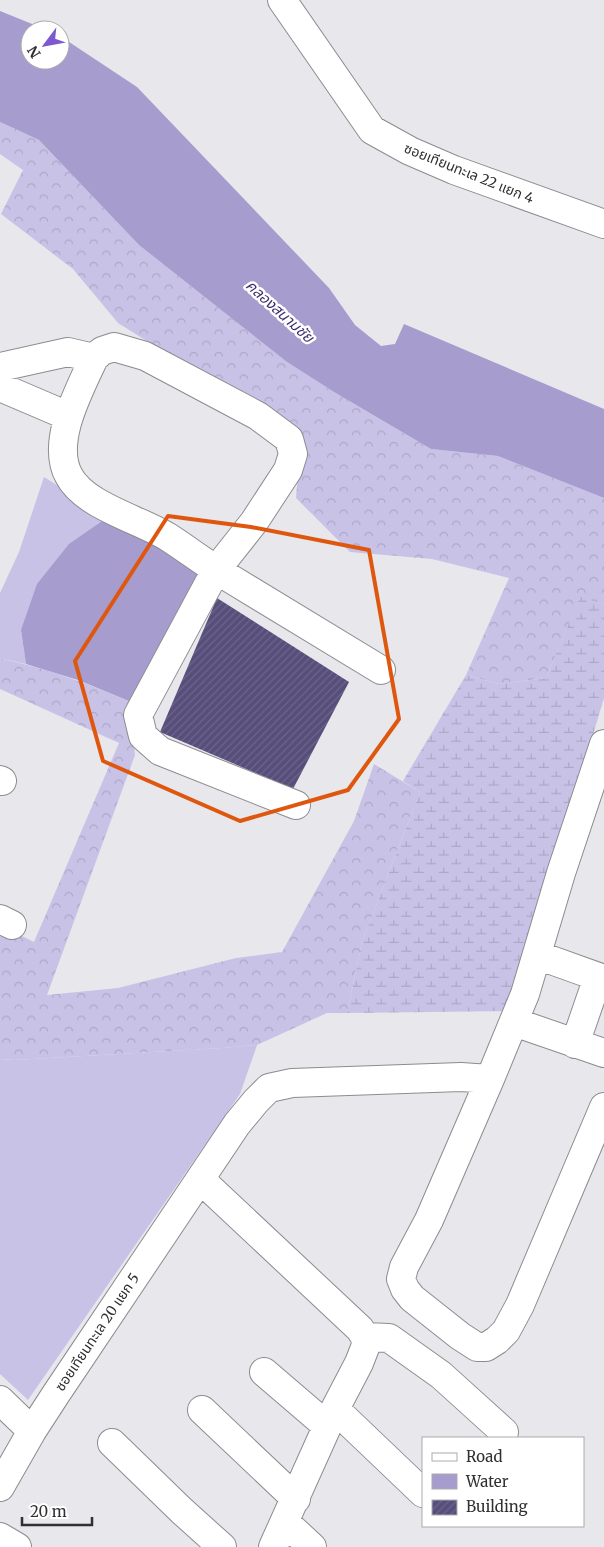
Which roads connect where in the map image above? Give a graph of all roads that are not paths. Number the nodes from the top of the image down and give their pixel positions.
1 (282, 0) edge
2 (604, 224) edge
3 (94, 358) junction
4 (0, 366) edge
5 (0, 387) edge
6 (68, 416) junction
7 (216, 570) junction
8 (380, 670) dead end
9 (604, 744) edge
10 (296, 805) dead end
11 (536, 955) junction
12 (601, 978) edge
13 (514, 1022) junction
14 (575, 1044) junction
15 (604, 1052) edge
16 (490, 1078) junction
17 (604, 1107) edge
18 (200, 1179) junction
19 (365, 1336) junction
20 (264, 1372) dead end
21 (0, 1400) edge
22 (202, 1410) dead end
23 (331, 1417) junction
24 (32, 1431) junction
25 (504, 1432) dead end
26 (112, 1443) dead end
27 (0, 1487) edge
28 (422, 1492) edge
29 (290, 1511) junction
30 (0, 1537) edge
31 (17, 1547) edge
32 (222, 1547) edge
33 (273, 1547) edge
34 (312, 1547) edge

1 - 2 street, ซอยเทียนทะเล 22 แยก 4
3 - 4 street
3 - 6 street
3 - 7 street
5 - 6 street
6 - 7 street
7 - 8 street
7 - 10 street
9 - 11 street
11 - 12 street
11 - 13 street
12 - 14 street
13 - 14 street
13 - 16 street
14 - 15 street
16 - 17 street
16 - 18 street, ซอยเทียนทะเล 20 แยก 5
18 - 19 street
18 - 24 street, ซอยเทียนทะเล 20 แยก 5
19 - 23 street
19 - 25 street
20 - 23 street
21 - 24 street
22 - 29 street
23 - 28 street
23 - 29 street
24 - 27 street, ซอยเทียนทะเล 20 แยก 5
26 - 32 street
29 - 33 street
29 - 34 street
30 - 31 street

